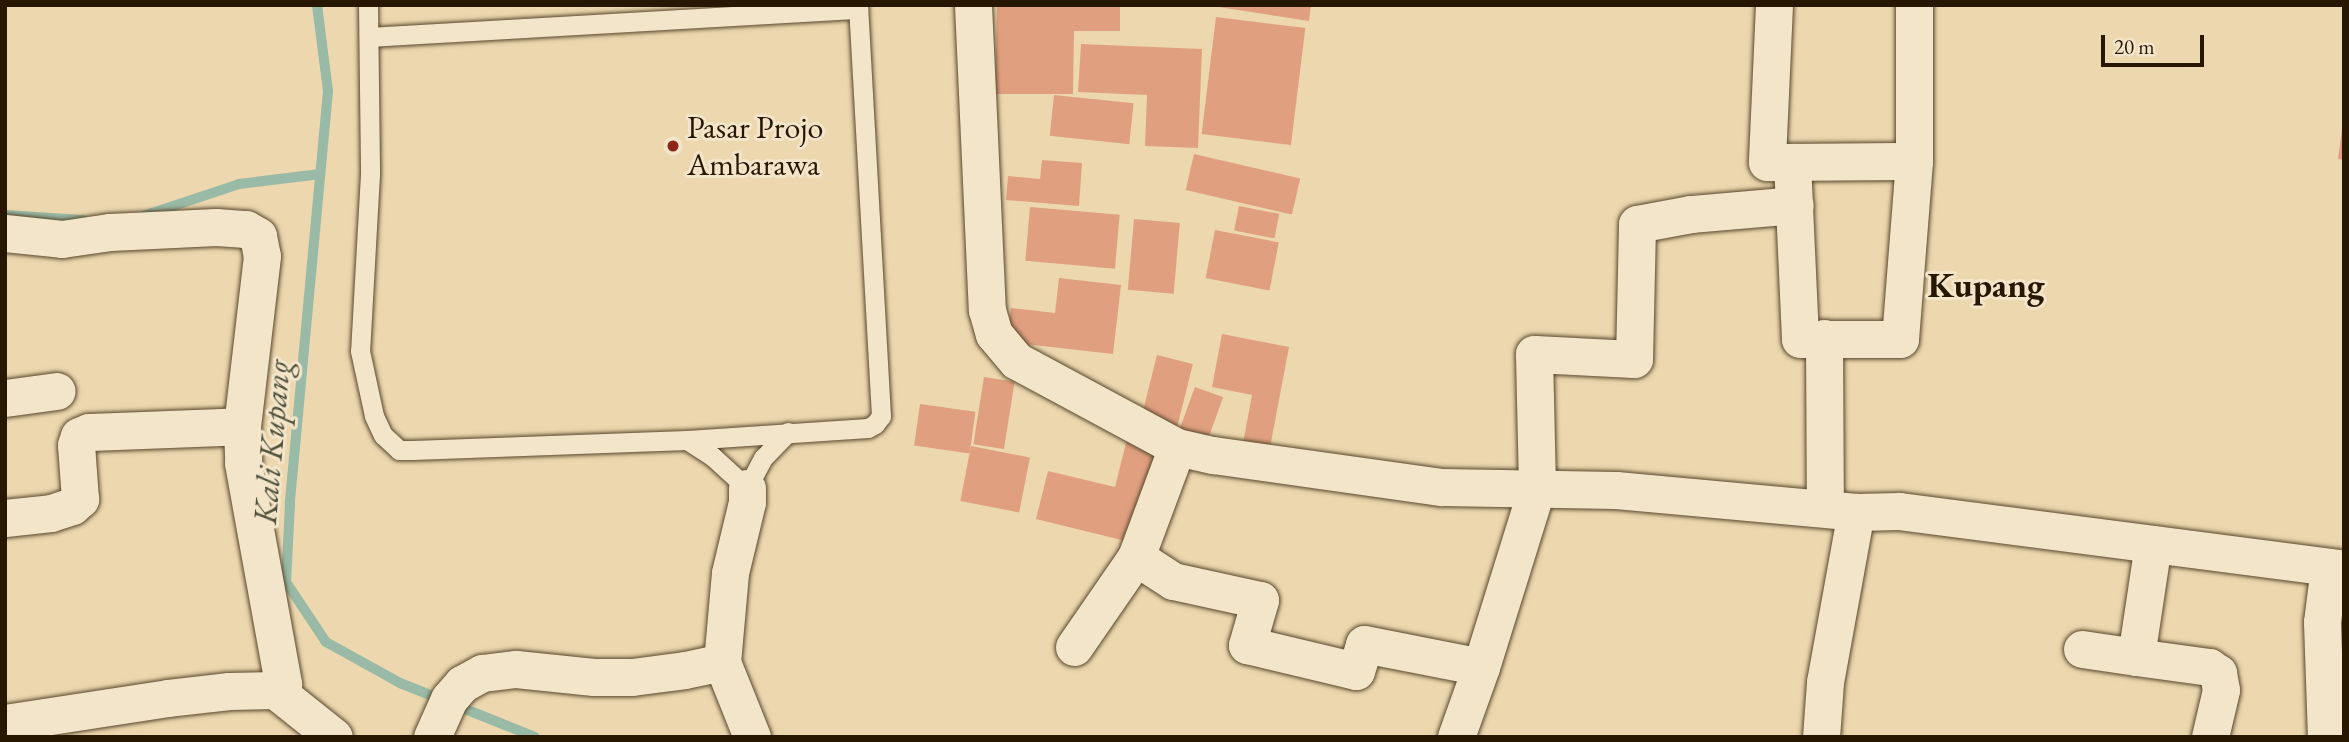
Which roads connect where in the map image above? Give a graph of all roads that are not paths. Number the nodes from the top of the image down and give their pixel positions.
1 (368, 5) edge
2 (973, 5) edge
3 (1774, 5) edge
4 (1914, 5) edge
5 (858, 7) edge
6 (369, 37) junction
7 (1914, 161) junction
8 (1792, 162) junction
9 (1795, 205) junction
10 (5, 233) edge
11 (1824, 338) junction
12 (57, 391) dead end
13 (5, 398) edge
14 (242, 426) junction
15 (788, 432) junction
16 (687, 440) junction
17 (1177, 447) junction
18 (1537, 487) junction
19 (747, 488) junction
20 (1841, 509) junction
21 (5, 518) edge
22 (2152, 544) junction
23 (1136, 557) junction
24 (2336, 568) edge
25 (1074, 648) dead end
26 (2082, 649) dead end
27 (2136, 657) junction
28 (722, 662) junction
29 (1481, 667) junction
30 (275, 690) junction
31 (439, 722) edge
32 (5, 723) edge
33 (334, 737) edge
34 (752, 737) edge
35 (1456, 737) edge
36 (1821, 737) edge
37 (2210, 737) edge
38 (2326, 737) edge

1 - 6 lane
2 - 17 street
3 - 8 street
4 - 7 street
5 - 6 lane
5 - 15 lane
6 - 16 lane
7 - 8 street
7 - 11 street
8 - 9 street
9 - 11 street
9 - 18 street
10 - 14 street
11 - 20 street
12 - 13 street
14 - 21 street
14 - 30 street
15 - 16 lane
15 - 19 lane
16 - 19 lane
17 - 18 street
17 - 23 street
18 - 20 street
18 - 29 street
19 - 28 street
20 - 22 street
20 - 36 street
22 - 24 street
22 - 27 street
23 - 25 street
23 - 29 street
24 - 38 street
26 - 27 street
27 - 37 street
28 - 31 street
28 - 34 street
29 - 35 street
30 - 32 street
30 - 33 street

